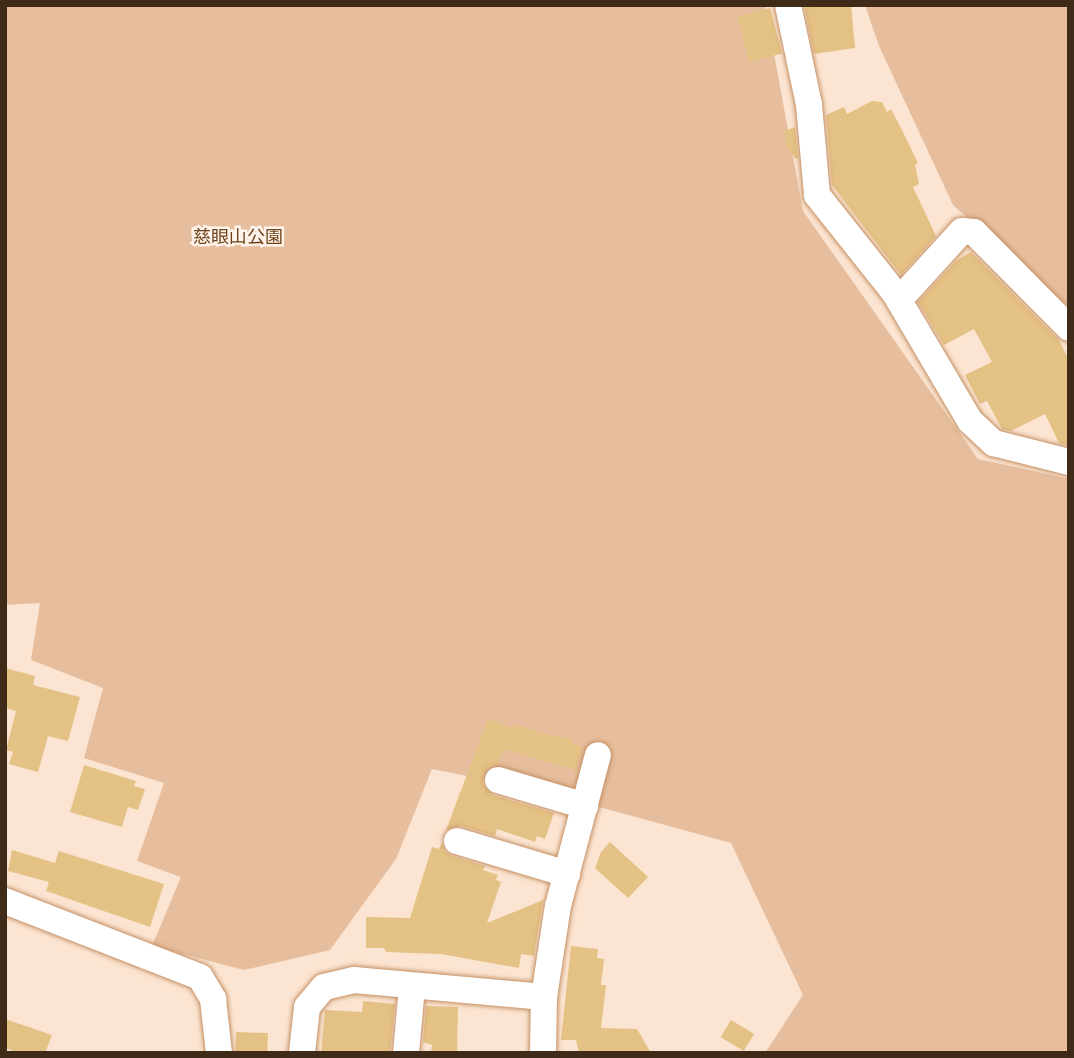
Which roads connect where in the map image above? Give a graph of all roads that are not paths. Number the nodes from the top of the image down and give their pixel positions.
1 (788, 5) edge
2 (899, 300) junction
3 (1069, 328) edge
4 (1069, 462) edge
5 (598, 755) dead end
6 (498, 780) dead end
7 (584, 806) junction
8 (457, 841) dead end
9 (567, 874) junction
10 (5, 901) edge
11 (412, 987) junction
12 (544, 997) junction
13 (219, 1053) edge
14 (302, 1053) edge
15 (406, 1053) edge
16 (543, 1053) edge

1 - 2 street
2 - 3 street
2 - 4 street
5 - 7 street
6 - 7 street
7 - 9 street
8 - 9 street
9 - 12 street
10 - 13 street
11 - 12 street
11 - 14 street
11 - 15 street
12 - 16 street

